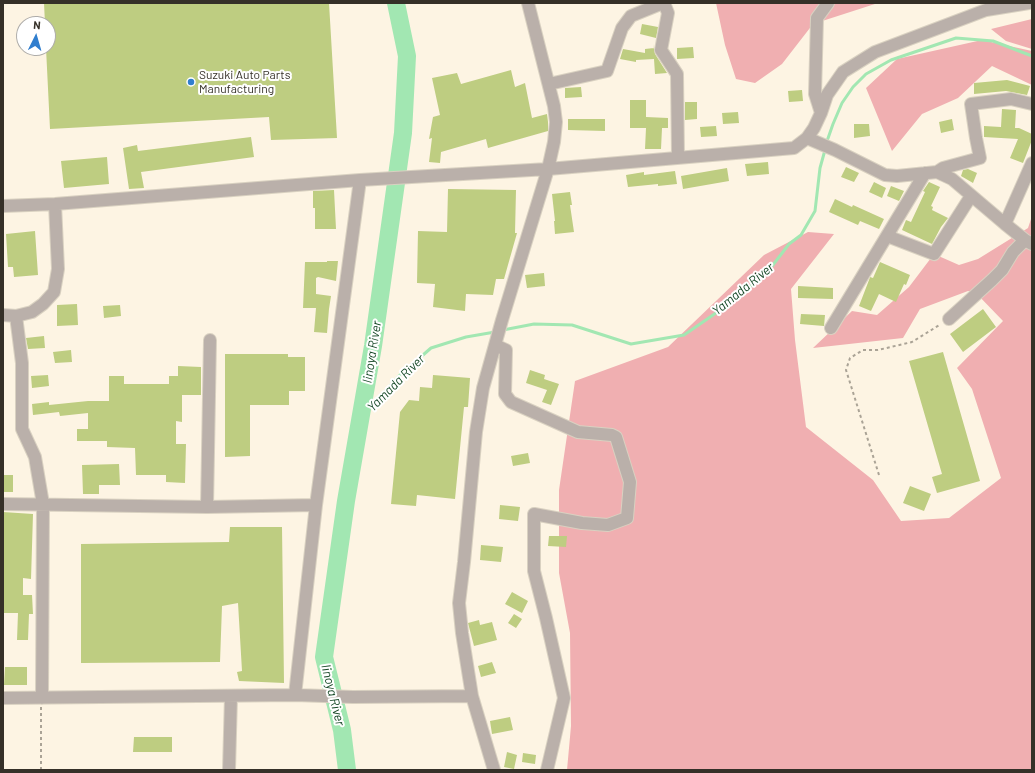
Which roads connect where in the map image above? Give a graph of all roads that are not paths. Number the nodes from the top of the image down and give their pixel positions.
1 (528, 3) edge
2 (664, 3) edge
3 (828, 3) edge
4 (1024, 3) edge
5 (549, 84) junction
6 (1032, 104) edge
7 (821, 113) junction
8 (811, 139) junction
9 (678, 158) junction
10 (1032, 163) edge
11 (548, 169) junction
12 (931, 172) junction
13 (360, 180) junction
14 (971, 196) junction
15 (55, 204) junction
16 (3, 206) edge
17 (1005, 224) junction
18 (887, 236) junction
19 (1028, 242) edge
20 (3, 315) edge
21 (16, 316) junction
22 (949, 319) road end
23 (831, 328) dead end
24 (210, 340) dead end
25 (496, 342) junction
26 (3, 504) edge
27 (43, 504) junction
28 (316, 505) junction
29 (207, 506) junction
30 (231, 696) junction
31 (300, 696) junction
32 (472, 696) junction
33 (3, 698) edge
34 (42, 698) junction
35 (229, 770) edge
36 (494, 770) edge
37 (547, 770) edge

1 - 5 street
2 - 5 street
2 - 9 street
3 - 7 street
4 - 7 street
5 - 11 street
6 - 12 street
7 - 8 street
8 - 9 street
8 - 12 street
9 - 11 street
10 - 17 street
11 - 13 street
11 - 25 street
12 - 14 street
12 - 18 street
13 - 15 street
13 - 28 street
14 - 17 street
14 - 18 street
15 - 16 street
15 - 21 street
17 - 19 street
18 - 23 street
19 - 22 street
20 - 21 street
21 - 27 street
24 - 29 street
25 - 32 street
25 - 37 street
26 - 27 street
27 - 29 street
27 - 34 street
28 - 29 street
28 - 31 street
30 - 31 street
30 - 34 street
30 - 35 street
31 - 32 street
32 - 36 street
33 - 34 street

